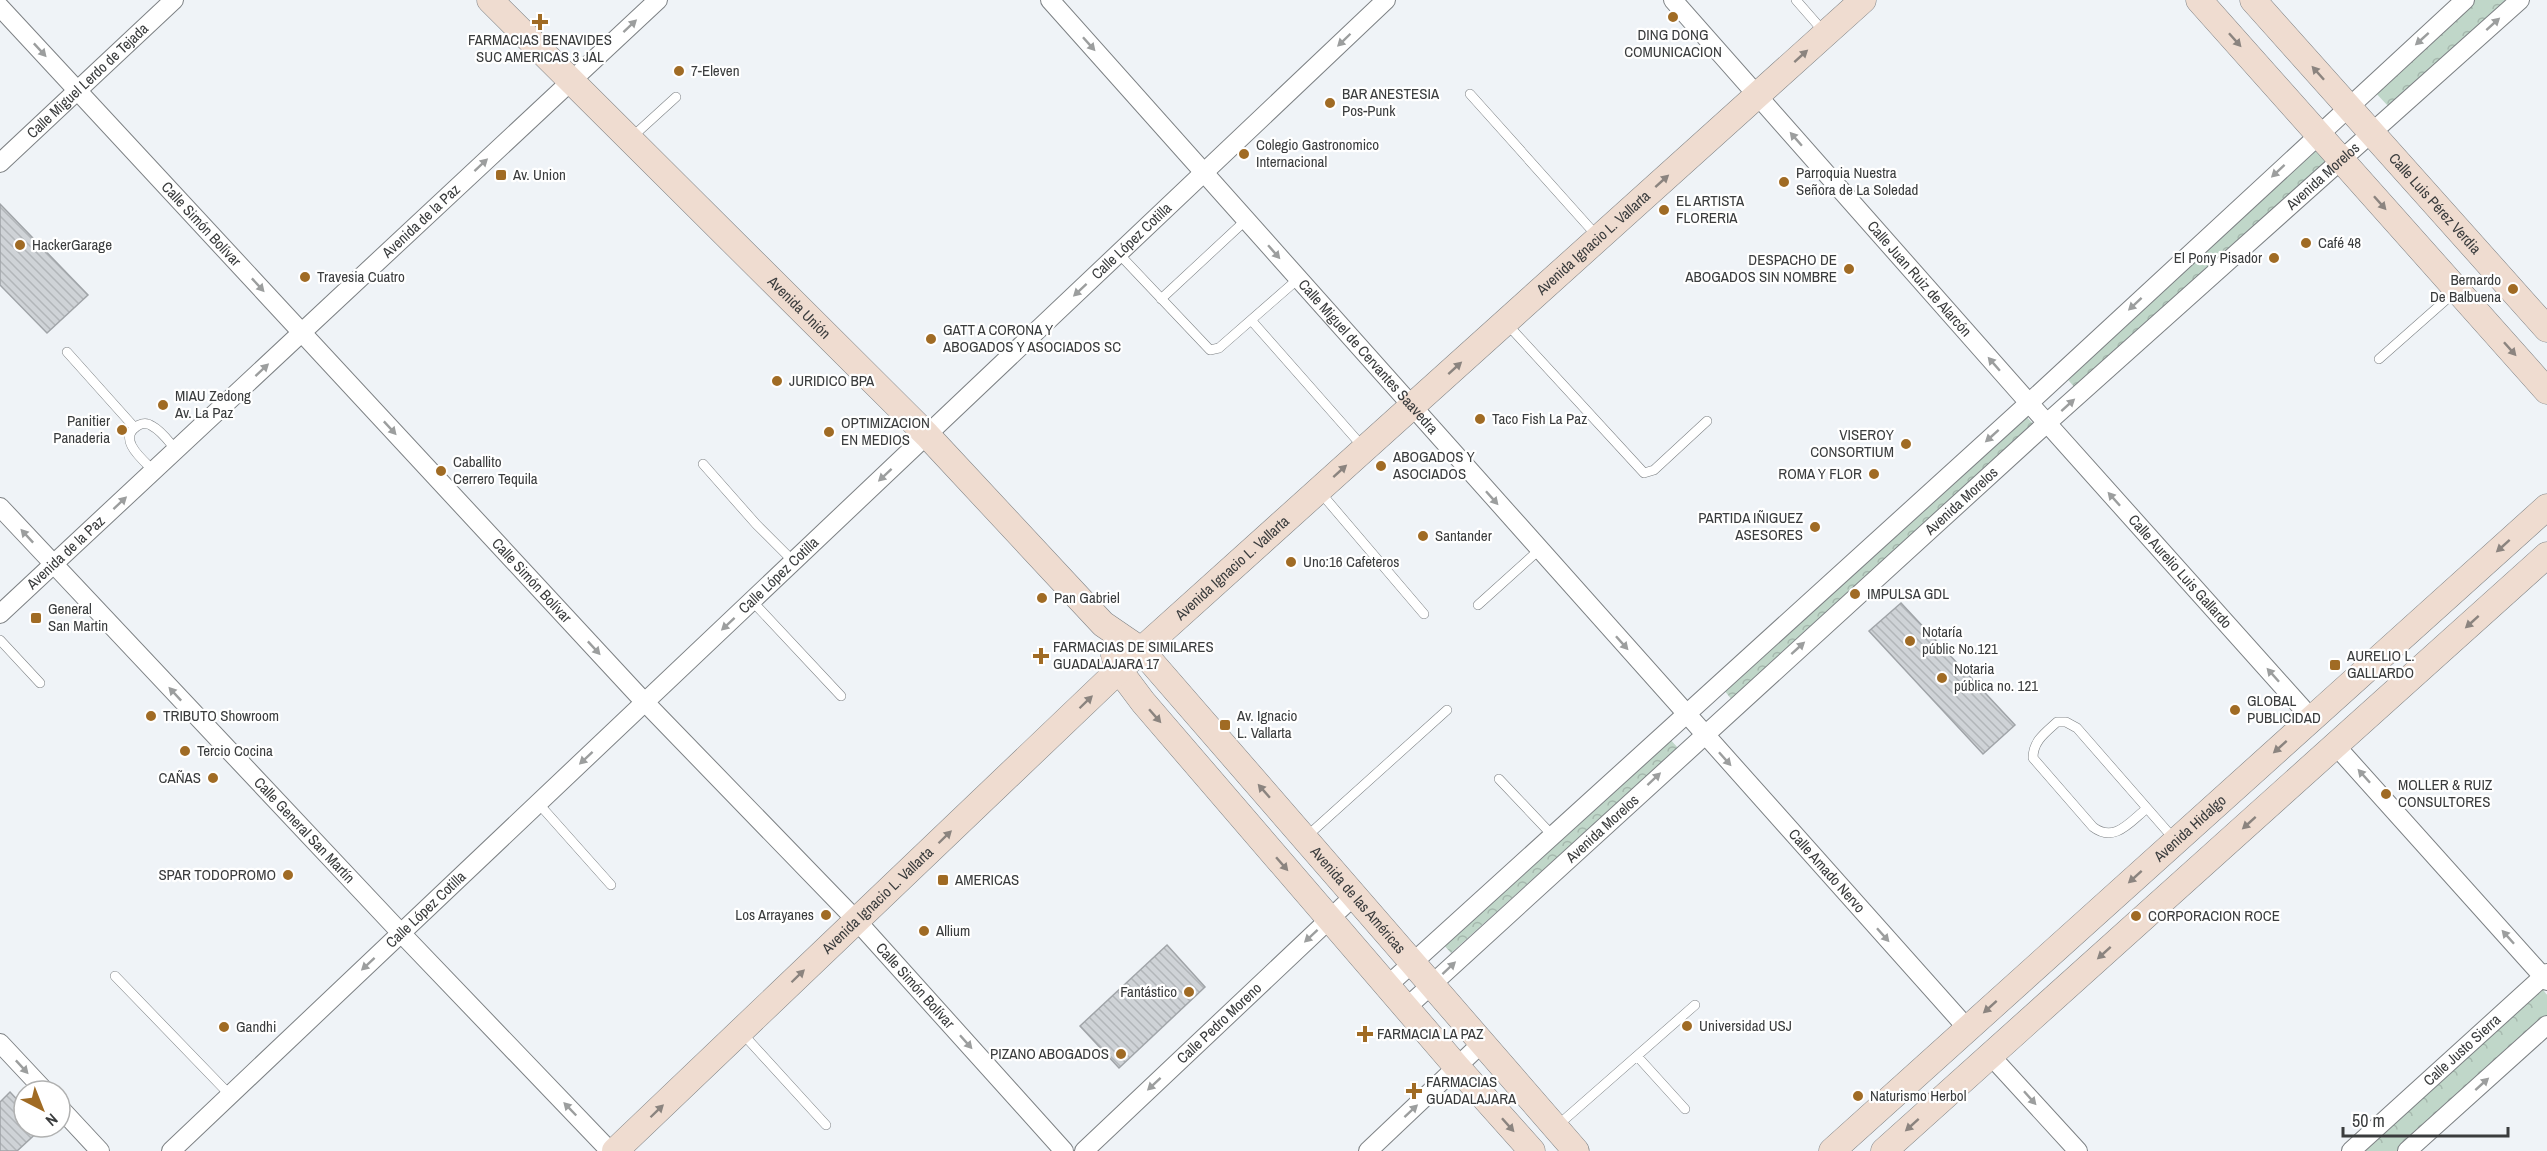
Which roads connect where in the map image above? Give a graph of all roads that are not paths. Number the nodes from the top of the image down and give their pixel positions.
1 (174, 0) edge
2 (490, 0) edge
3 (658, 0) edge
4 (1050, 0) edge
5 (1386, 0) edge
6 (1673, 0) edge
7 (1796, 0) edge
8 (1863, 0) edge
9 (2199, 0) edge
10 (2253, 0) edge
11 (2465, 0) edge
12 (2520, 0) edge
13 (0, 7) edge
14 (1825, 34) junction
15 (572, 80) junction
16 (78, 90) junction
17 (1470, 94) dead end
18 (1757, 95) junction
19 (676, 97) dead end
20 (2348, 107) junction
21 (2371, 132) junction
22 (2318, 133) junction
23 (631, 138) junction
24 (2342, 159) junction
25 (0, 163) edge
26 (1204, 173) junction
27 (1246, 220) junction
28 (1598, 238) junction
29 (1119, 254) junction
30 (1298, 279) junction
31 (2458, 290) junction
32 (1161, 299) junction
33 (1251, 320) junction
34 (1505, 322) junction
35 (2547, 328) edge
36 (302, 333) junction
37 (66, 352) dead end
38 (2379, 359) dead end
39 (2547, 391) edge
40 (2029, 403) junction
41 (1411, 407) junction
42 (1707, 421) dead end
43 (2047, 423) junction
44 (135, 428) junction
45 (927, 435) junction
46 (1364, 449) junction
47 (176, 450) junction
48 (703, 464) dead end
49 (154, 471) junction
50 (1319, 490) junction
51 (0, 507) edge
52 (2547, 507) edge
53 (1539, 550) junction
54 (2547, 555) edge
55 (794, 562) junction
56 (54, 564) junction
57 (752, 601) junction
58 (1478, 605) dead end
59 (0, 614) edge
60 (1424, 614) dead end
61 (1103, 624) junction
62 (0, 640) edge
63 (1141, 650) junction
64 (1119, 670) junction
65 (40, 683) dead end
66 (841, 696) dead end
67 (645, 702) junction
68 (1447, 710) dead end
69 (1686, 715) junction
70 (2312, 718) junction
71 (1703, 734) junction
72 (2336, 746) junction
73 (1499, 778) dead end
74 (538, 803) junction
75 (2146, 809) junction
76 (1553, 836) junction
77 (1304, 838) junction
78 (2175, 841) junction
79 (611, 885) dead end
80 (1354, 896) junction
81 (1330, 919) junction
82 (857, 921) junction
83 (401, 933) junction
84 (1412, 963) junction
85 (115, 976) dead end
86 (2546, 977) edge
87 (1431, 985) junction
88 (1387, 986) junction
89 (1695, 1005) dead end
90 (1406, 1008) junction
91 (2547, 1025) edge
92 (1967, 1028) junction
93 (741, 1031) junction
94 (0, 1043) edge
95 (1482, 1044) junction
96 (1990, 1055) junction
97 (1637, 1056) junction
98 (1457, 1067) junction
99 (34, 1079) edge
100 (230, 1095) junction
101 (1685, 1109) dead end
102 (72, 1121) edge
103 (826, 1125) dead end
104 (1556, 1128) junction
105 (100, 1151) edge
106 (171, 1151) edge
107 (613, 1151) edge
108 (1064, 1151) edge
109 (1084, 1151) edge
110 (1368, 1151) edge
111 (1532, 1151) edge
112 (1576, 1151) edge
113 (1832, 1151) edge
114 (1884, 1151) edge
115 (2078, 1151) edge
116 (2351, 1151) edge
117 (2407, 1151) edge

1 - 16 street, Calle Miguel Lerdo de Tejada
2 - 15 main road, Avenida Unión
15 -> 3 street, Avenida de la Paz
4 -> 26 street, Calle Miguel de Cervantes Saavedra
5 -> 26 street, Calle López Cotilla
6 - 18 street, Calle Juan Ruiz de Alarcón
7 - 14 lane
8 - 14 main road, Avenida Ignacio L. Vallarta
9 -> 22 main road
20 -> 10 main road, Calle Luis Pérez Verdia
11 -> 20 street, Avenida Morelos
21 -> 12 street, Avenida Morelos
13 -> 16 street, Calle Simón Bolívar
18 -> 14 main road, Avenida Ignacio L. Vallarta
15 - 23 main road, Avenida Unión
36 -> 15 street, Avenida de la Paz
16 - 25 street, Calle Miguel Lerdo de Tejada
16 -> 36 street, Calle Simón Bolívar
17 - 28 lane
28 -> 18 main road, Avenida Ignacio L. Vallarta
40 -> 18 street, Calle Juan Ruiz de Alarcón
19 - 23 lane
20 - 21 main road, Calle Luis Pérez Verdia
20 - 22 street, Avenida Morelos
21 - 24 street, Avenida Morelos
21 - 35 main road, Calle Luis Pérez Verdia
22 - 24 main road
22 -> 40 street, Avenida Morelos
23 - 45 main road, Avenida Unión
24 -> 31 main road
43 -> 24 street, Avenida Morelos
26 - 27 street, Calle Miguel de Cervantes Saavedra
26 - 29 street, Calle López Cotilla
27 -> 30 street, Calle Miguel de Cervantes Saavedra
27 - 32 lane
28 - 34 main road, Avenida Ignacio L. Vallarta
29 - 32 lane
29 -> 45 street, Calle López Cotilla
30 - 33 lane
30 - 41 street, Calle Miguel de Cervantes Saavedra
31 - 38 lane
31 -> 39 main road
32 - 33 lane
33 - 46 lane
41 -> 34 main road, Avenida Ignacio L. Vallarta
34 - 42 lane
47 -> 36 street, Avenida de la Paz
36 -> 67 street, Calle Simón Bolívar
37 - 44 lane
40 - 43 street, Calle Juan Ruiz de Alarcón
40 -> 69 street, Avenida Morelos
41 - 46 main road, Avenida Ignacio L. Vallarta
41 -> 53 street, Calle Miguel de Cervantes Saavedra
70 -> 43 street, Calle Aurelio Luis Gallardo
71 -> 43 street, Avenida Morelos
44 - 47 lane
44 - 49 lane
45 -> 55 street, Calle López Cotilla
45 - 61 main road, Avenida Unión
50 -> 46 main road, Avenida Ignacio L. Vallarta
47 - 49 street, Avenida de la Paz
48 - 55 lane
56 -> 49 street, Avenida de la Paz
50 - 60 lane
50 - 63 main road, Avenida Ignacio L. Vallarta
56 -> 51 street, Calle General San Martín
52 -> 70 main road, Avenida Hidalgo
53 - 58 lane
53 -> 69 street, Calle Miguel de Cervantes Saavedra
54 -> 72 main road
55 - 57 street, Calle López Cotilla
56 - 59 street, Avenida de la Paz
83 -> 56 street, Calle General San Martín
57 - 66 lane
57 -> 67 street, Calle López Cotilla
61 - 63 main road, Avenida Unión
61 - 64 main road, Avenida Unión
62 - 65 lane
63 - 64 main road, Avenida Ignacio L. Vallarta
77 -> 63 main road, Avenida de las Américas
64 -> 81 main road
82 -> 64 main road, Avenida Ignacio L. Vallarta
67 -> 74 street, Calle López Cotilla
67 - 82 street, Calle Simón Bolívar
68 - 77 lane
69 - 71 street, Calle Amado Nervo
69 - 76 street, Avenida Morelos
70 -> 78 main road, Avenida Hidalgo
87 -> 71 street, Avenida Morelos
71 -> 92 street, Calle Amado Nervo
86 -> 72 street
72 -> 96 main road
73 - 76 lane
74 - 79 lane
74 - 83 street, Calle López Cotilla
75 - 75 lane
75 - 78 lane
76 - 84 street, Avenida Morelos
77 - 80 main road, Avenida de las Américas
78 -> 92 main road, Avenida Hidalgo
80 - 81 street, Calle Pedro Moreno
80 - 84 main road, Avenida de las Américas
81 - 88 main road
81 -> 109 street, Calle Pedro Moreno
93 -> 82 main road, Avenida Ignacio L. Vallarta
82 -> 108 street, Calle Simón Bolívar
83 -> 100 street, Calle López Cotilla
107 -> 83 street, Calle General San Martín
84 - 87 main road, Avenida de las Américas
84 - 88 street, Avenida Morelos
85 - 100 lane
86 - 116 street, Calle Justo Sierra
87 - 90 street, Avenida Morelos
87 - 95 main road, Avenida de las Américas
88 - 90 main road
89 - 97 lane
90 - 98 main road
117 -> 91 street
92 - 113 main road, Avenida Hidalgo
93 - 103 lane
107 -> 93 main road, Avenida Ignacio L. Vallarta
94 -> 99 street
95 - 98 street
95 - 104 main road, Avenida de las Américas
96 -> 114 main road
96 -> 115 street
97 - 101 lane
97 - 104 lane
110 -> 98 street
98 -> 111 main road
100 - 106 street, Calle López Cotilla
102 - 105 street
104 - 112 main road, Avenida de las Américas

